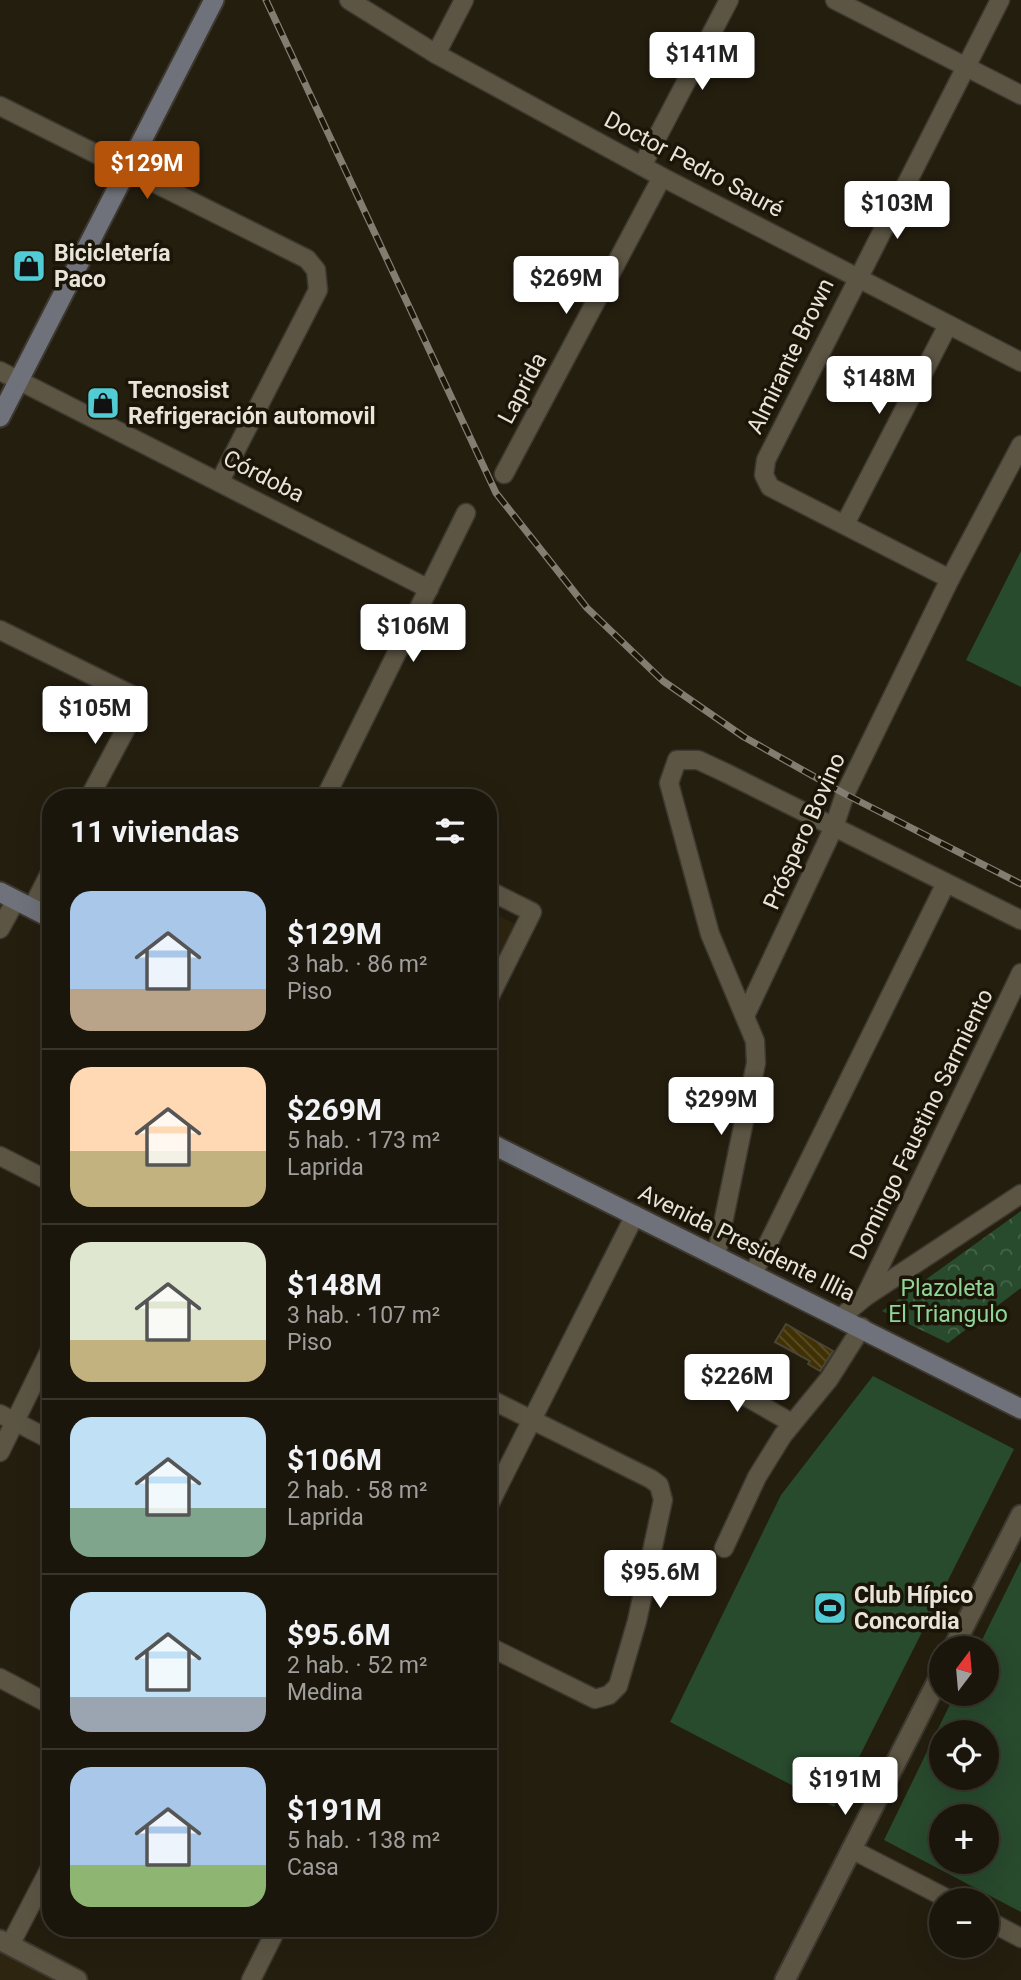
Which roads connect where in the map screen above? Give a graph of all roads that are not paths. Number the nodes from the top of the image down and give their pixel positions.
1 (215, 0) edge
2 (349, 0) edge
3 (464, 0) edge
4 (729, 0) edge
5 (835, 0) edge
6 (1000, 0) edge
7 (436, 54) junction
8 (966, 67) junction
9 (1021, 95) edge
10 (0, 106) edge
11 (642, 166) junction
12 (126, 169) junction
13 (662, 177) junction
14 (856, 278) junction
15 (948, 326) junction
16 (1021, 362) edge
17 (0, 371) edge
18 (19, 380) junction
19 (0, 417) edge
20 (1021, 445) edge
21 (504, 474) dead end
22 (220, 481) junction
23 (467, 513) dead end
24 (845, 524) junction
25 (950, 579) junction
26 (429, 589) junction
27 (0, 630) edge
28 (94, 789) edge
29 (329, 789) edge
30 (834, 827) junction
31 (42, 878) edge
32 (946, 883) junction
33 (497, 894) edge
34 (16, 900) edge
35 (42, 913) edge
36 (1021, 920) edge
37 (0, 929) edge
38 (1021, 973) edge
39 (497, 982) edge
40 (745, 1016) junction
41 (497, 1146) edge
42 (0, 1156) edge
43 (42, 1177) edge
44 (1021, 1195) edge
45 (635, 1215) junction
46 (716, 1257) junction
47 (752, 1274) junction
48 (865, 1297) junction
49 (841, 1317) junction
50 (862, 1327) junction
51 (42, 1363) edge
52 (701, 1371) dead end
53 (497, 1402) edge
54 (1021, 1409) edge
55 (8, 1418) edge
56 (532, 1419) junction
57 (792, 1423) junction
58 (42, 1435) edge
59 (0, 1452) edge
60 (497, 1489) edge
61 (1021, 1515) edge
62 (724, 1548) dead end
63 (959, 1636) edge
64 (497, 1650) edge
65 (0, 1678) edge
66 (929, 1697) edge
67 (42, 1699) edge
68 (851, 1849) junction
69 (42, 1881) edge
70 (929, 1889) edge
71 (999, 1926) edge
72 (272, 1937) edge
73 (1021, 1938) edge
74 (5, 1943) edge
75 (77, 1980) edge
76 (251, 1980) edge
77 (785, 1980) edge

1 - 12 main road
2 - 7 street, Doctor Pedro Sauré
3 - 7 street
4 - 11 street
5 - 8 street
6 - 8 street, Almirante Brown
7 - 11 street, Doctor Pedro Sauré
8 - 9 street
8 - 14 street, Almirante Brown
10 - 12 street
11 - 13 street, Doctor Pedro Sauré
12 - 18 main road
12 - 22 street
13 - 14 street, Doctor Pedro Sauré
13 - 21 street, Laprida
14 - 15 street, Doctor Pedro Sauré
14 - 24 street, Almirante Brown
15 - 16 street, Doctor Pedro Sauré
15 - 24 street
17 - 18 street, Córdoba
18 - 19 main road
18 - 22 street, Córdoba
20 - 25 street, Próspero Bovino
22 - 26 street, Córdoba
23 - 26 street
24 - 25 street
25 - 30 street, Próspero Bovino
26 - 29 street
27 - 28 street
30 - 32 street
30 - 40 street, Próspero Bovino
30 - 40 street
31 - 34 street
32 - 36 street
32 - 47 street
33 - 39 street
34 - 35 main road
34 - 37 street
38 - 48 street, Domingo Faustino Sarmiento
40 - 46 street
41 - 45 main road, Avenida Presidente Illia
42 - 43 street
44 - 48 street
45 - 46 main road, Avenida Presidente Illia
45 - 56 street
46 - 47 main road, Avenida Presidente Illia
47 - 49 main road, Avenida Presidente Illia
48 - 49 street
49 - 50 main road, Avenida Presidente Illia
50 - 54 main road, Avenida Presidente Illia
50 - 57 street
51 - 55 street
52 - 57 street
53 - 56 street
55 - 58 street
55 - 59 street
56 - 60 street
56 - 64 street
57 - 62 street
61 - 63 street
65 - 67 street
66 - 68 street
68 - 70 street
68 - 77 street
69 - 74 street
71 - 73 street
72 - 76 street
74 - 75 street

